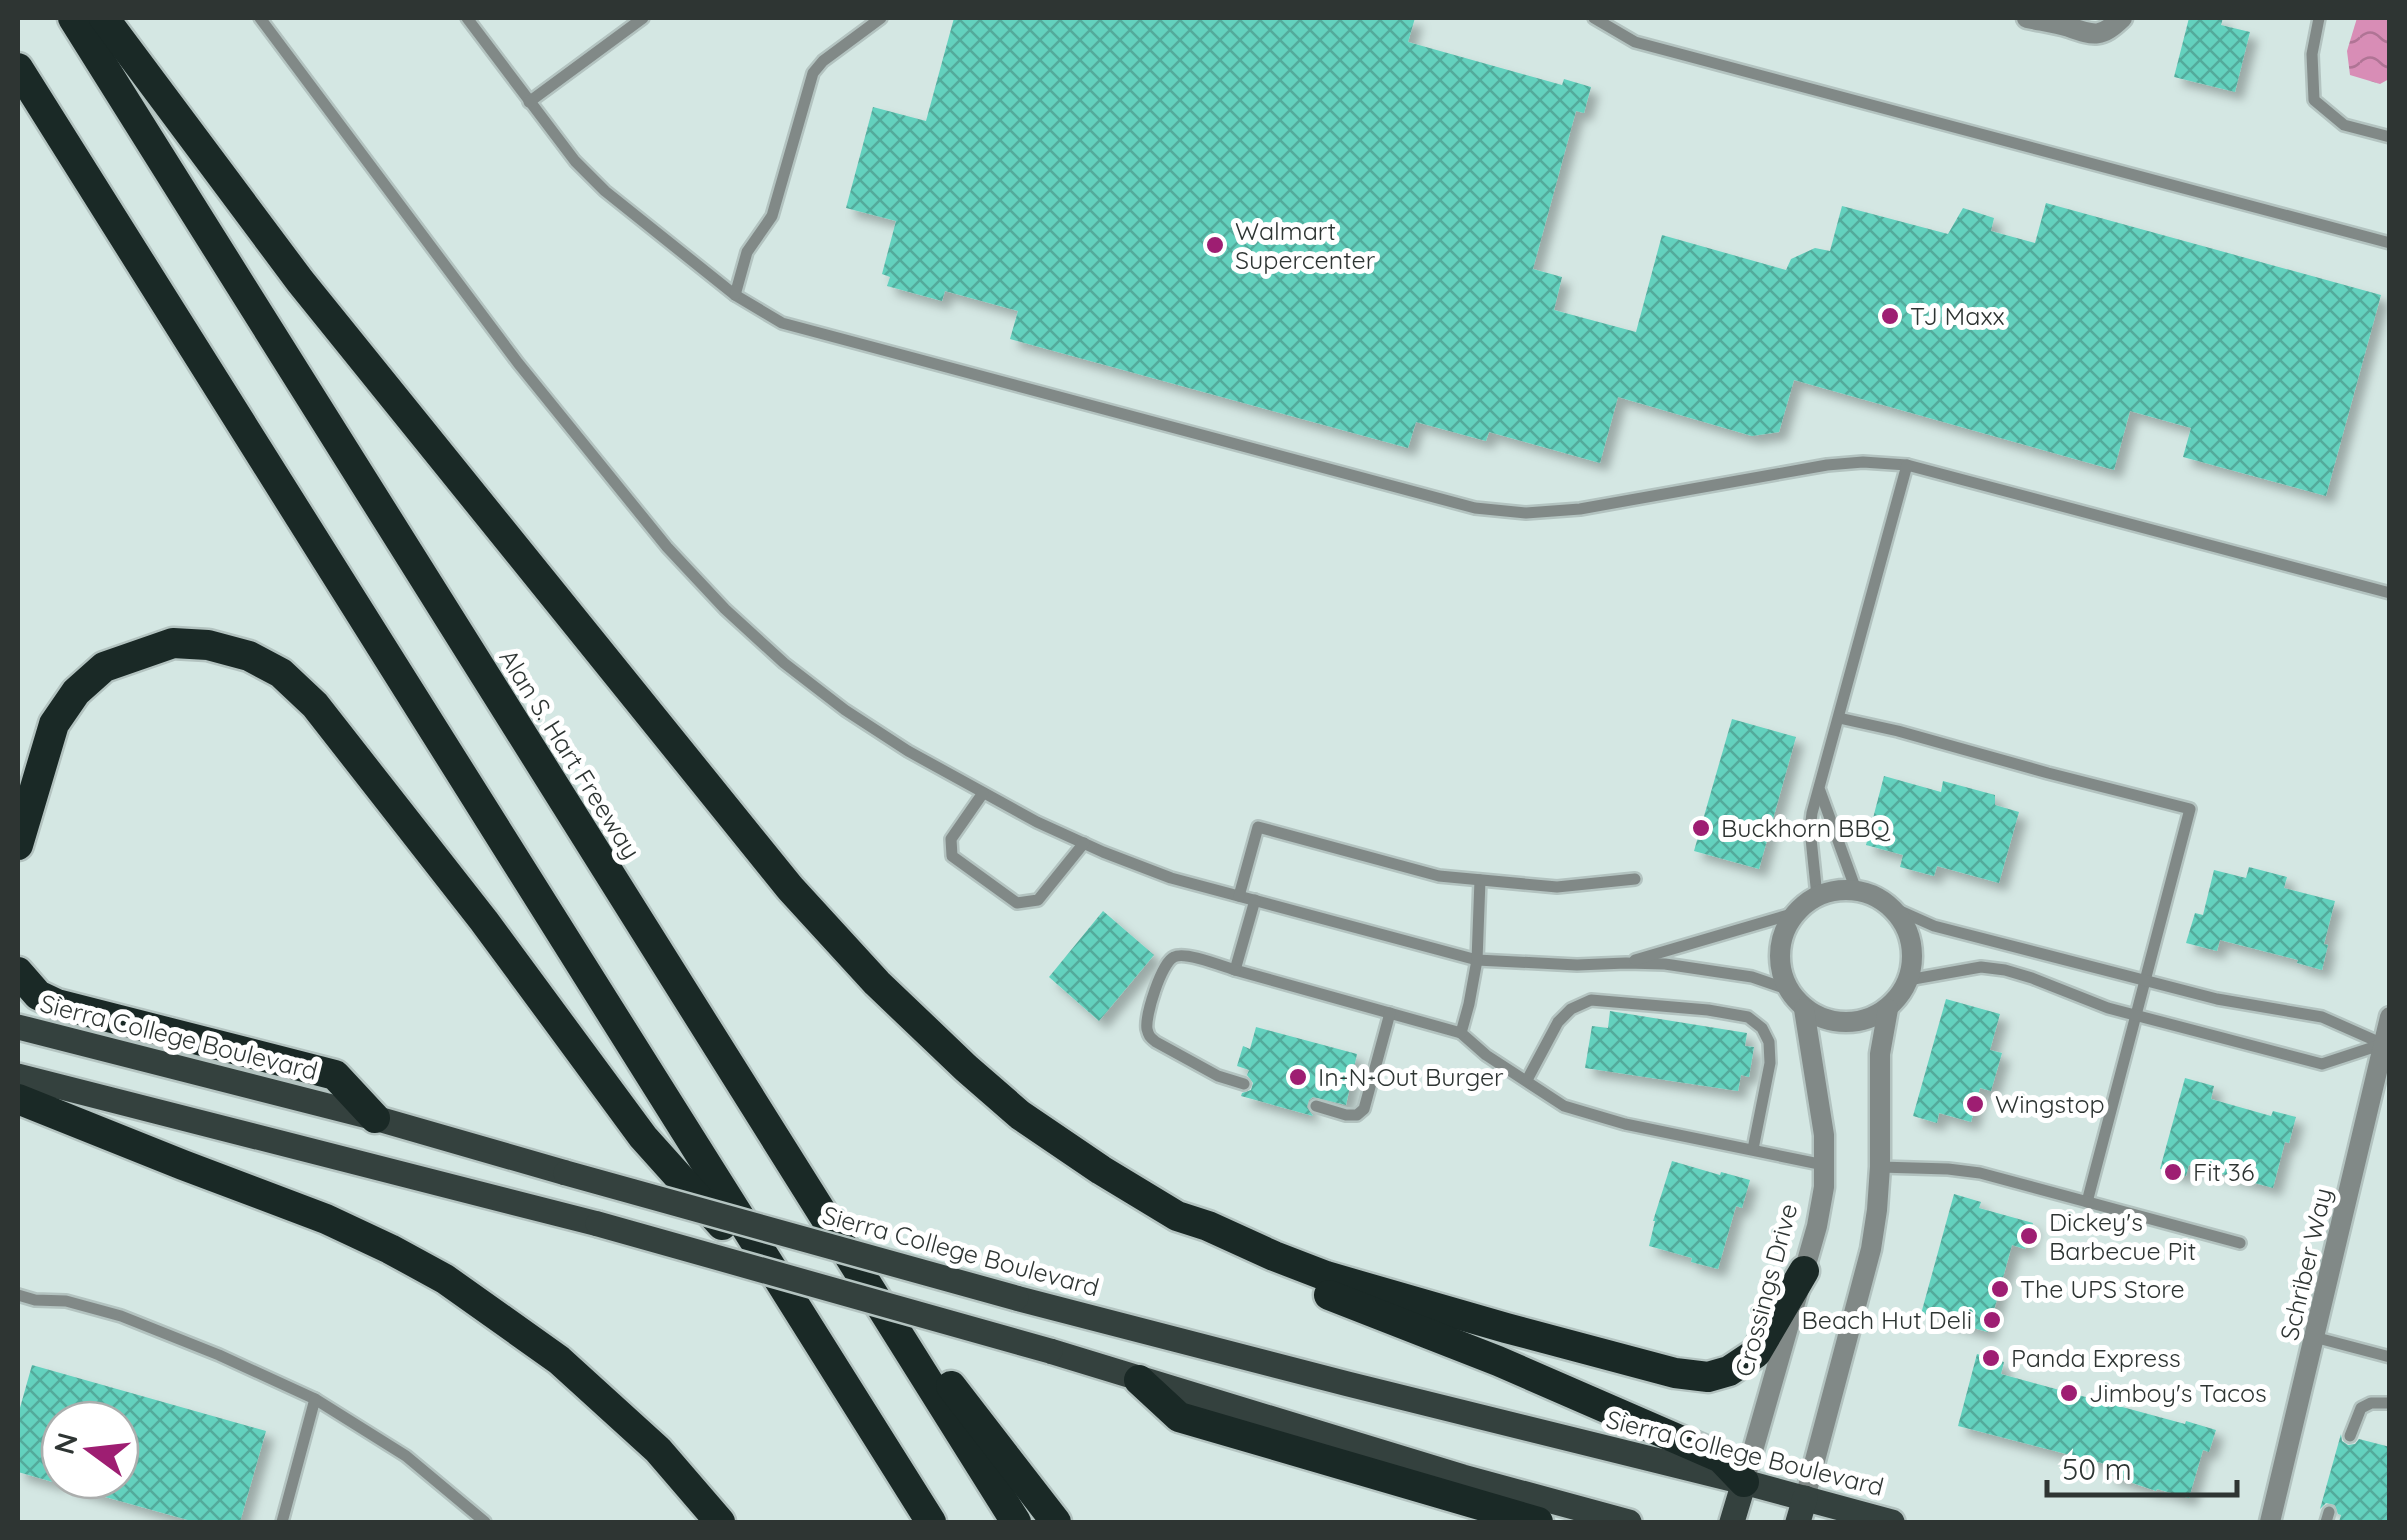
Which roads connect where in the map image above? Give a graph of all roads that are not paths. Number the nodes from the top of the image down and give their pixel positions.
1 (73, 18) edge
2 (104, 18) edge
3 (260, 18) edge
4 (467, 18) edge
5 (643, 18) edge
6 (881, 18) edge
7 (1594, 18) edge
8 (2028, 18) edge
9 (2122, 18) edge
10 (2319, 18) edge
11 (18, 68) edge
12 (530, 102) junction
13 (2390, 137) edge
14 (2390, 244) edge
15 (735, 295) junction
16 (1907, 465) junction
17 (2390, 593) edge
18 (1838, 718) junction
19 (1820, 790) junction
20 (983, 794) junction
21 (1084, 843) junction
22 (18, 845) edge
23 (1635, 879) dead end
24 (1480, 880) junction
25 (1856, 890) junction
26 (1239, 896) junction
27 (1816, 896) junction
28 (1255, 900) junction
29 (1889, 906) junction
30 (1795, 913) junction
31 (1477, 960) junction
32 (1626, 962) junction
33 (1235, 970) junction
34 (18, 972) edge
35 (1908, 980) junction
36 (2145, 980) junction
37 (1787, 989) junction
38 (1804, 1009) junction
39 (1888, 1009) junction
40 (1390, 1013) junction
41 (2136, 1016) junction
42 (2390, 1018) edge
43 (18, 1027) edge
44 (1461, 1033) junction
45 (2386, 1045) edge
46 (18, 1076) edge
47 (1527, 1080) junction
48 (1244, 1084) dead end
49 (18, 1099) edge
50 (1316, 1106) dead end
51 (375, 1118) junction
52 (1753, 1149) junction
53 (1824, 1164) junction
54 (1880, 1167) junction
55 (2087, 1202) junction
56 (1177, 1216) junction
57 (2240, 1243) dead end
58 (847, 1251) junction
59 (1804, 1271) junction
60 (18, 1295) edge
61 (797, 1309) junction
62 (2314, 1337) junction
63 (2390, 1357) edge
64 (1139, 1380) junction
65 (315, 1399) junction
66 (2390, 1403) edge
67 (2350, 1436) dead end
68 (1744, 1482) junction
69 (1801, 1510) edge
70 (282, 1522) edge
71 (484, 1522) edge
72 (720, 1522) edge
73 (931, 1522) edge
74 (1016, 1522) edge
75 (1056, 1522) edge
76 (1538, 1522) edge
77 (1629, 1522) edge
78 (1732, 1522) edge
79 (1892, 1522) edge
80 (2270, 1522) edge

1 - 58 highway, Alan S. Hart Freeway
2 - 56 highway
3 - 20 lane
4 - 12 lane
5 - 12 lane
6 - 15 lane
7 - 14 lane
8 - 9 street
10 - 13 lane
11 - 61 highway
12 - 15 lane
15 - 16 lane
16 - 17 lane
16 - 18 lane
18 - 19 lane
18 - 36 lane
19 - 25 lane
19 - 27 lane
20 - 21 lane
20 - 21 lane
21 - 26 lane
22 - 61 highway
23 - 24 lane
24 - 26 lane
24 - 31 lane
25 - 27 street
25 - 29 street
26 - 28 lane
27 - 30 street
28 - 31 lane
28 - 33 lane
29 - 35 street
29 - 36 lane
30 - 32 lane
30 - 37 street
31 - 32 lane
31 - 44 lane
32 - 37 lane
33 - 40 lane
33 - 48 lane
34 - 51 highway
35 - 39 street
35 - 41 lane
36 - 41 lane
36 - 45 lane
37 - 38 street
38 - 39 street
38 - 53 street, Crossings Drive
39 - 54 street
40 - 44 lane
40 - 50 lane
41 - 45 lane
41 - 55 lane
42 - 45 street, Schriber Way
43 - 51 main road, Sierra College Boulevard
44 - 47 lane
45 - 62 street, Schriber Way
46 - 64 main road, bridge
47 - 52 lane
47 - 52 lane
49 - 72 highway
51 - 68 main road, Sierra College Boulevard, bridge
52 - 53 lane
53 - 59 street, Crossings Drive
54 - 55 lane
54 - 69 street
55 - 57 lane
56 - 59 highway
56 - 68 highway
58 - 74 highway, Alan S. Hart Freeway
58 - 75 highway
59 - 68 street, Crossings Drive
60 - 65 lane
61 - 73 highway
62 - 63 lane
62 - 80 street, Schriber Way
64 - 76 highway
64 - 77 main road
65 - 70 lane
65 - 71 lane
66 - 67 lane
68 - 69 main road, Sierra College Boulevard
68 - 78 main road, Crossings Drive
69 - 79 main road, Sierra College Boulevard

